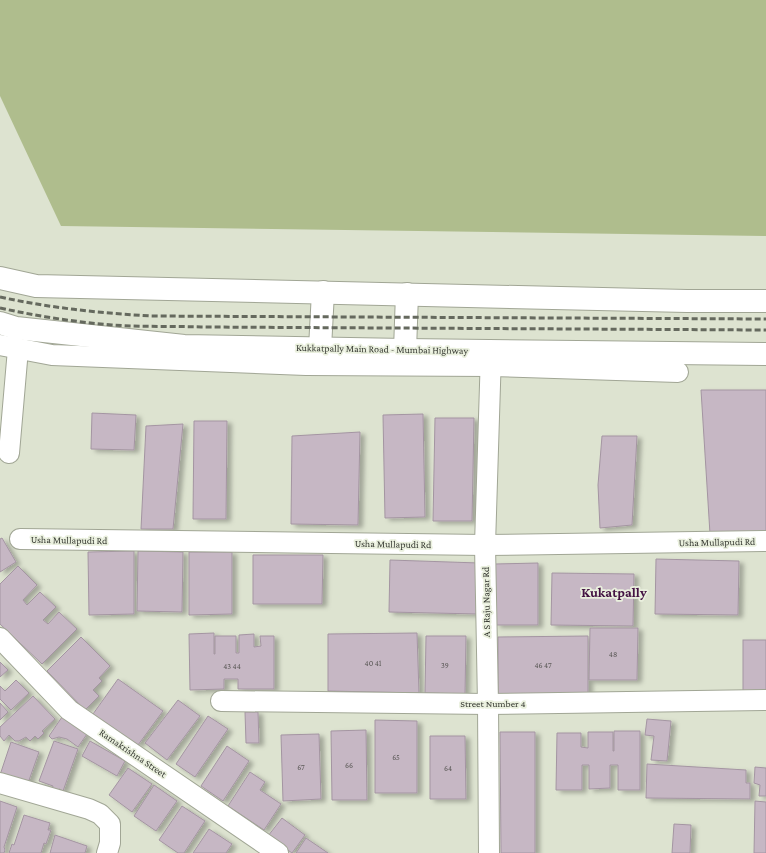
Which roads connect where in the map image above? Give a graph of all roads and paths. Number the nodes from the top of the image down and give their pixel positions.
1 (0, 278) edge
2 (323, 292) junction
3 (406, 294) junction
4 (766, 301) edge
5 (0, 323) edge
6 (9, 347) edge
7 (320, 348) junction
8 (405, 350) junction
9 (766, 354) edge
10 (491, 358) junction
11 (678, 372) dead end
12 (9, 453) dead end
13 (20, 539) dead end
14 (766, 541) edge
15 (485, 545) junction
16 (0, 638) edge
17 (766, 700) edge
18 (221, 701) dead end
19 (488, 704) junction
20 (0, 783) edge
21 (108, 853) edge
22 (278, 853) edge
23 (489, 853) edge

1 - 2 highway
2 - 3 highway
2 - 7 highway
3 - 4 highway
3 - 8 highway
5 - 7 highway, Kukkatpally Main Road - Mumbai Highway
6 - 10 street
6 - 12 street
7 - 8 highway, Kukkatpally Main Road - Mumbai Highway
8 - 10 highway, Kukkatpally Main Road - Mumbai Highway
9 - 10 highway, Kukkatpally Main Road - Mumbai Highway
10 - 11 street
10 - 15 street, A S Raju Nagar Rd
13 - 15 street, Usha Mullapudi Rd
14 - 15 street, Usha Mullapudi Rd
15 - 19 street, A S Raju Nagar Rd
16 - 22 street, Ramakrishna Street
17 - 19 street, Street Number 4
18 - 19 street, Street Number 4
19 - 23 street, A S Raju Nagar Rd
20 - 21 street

